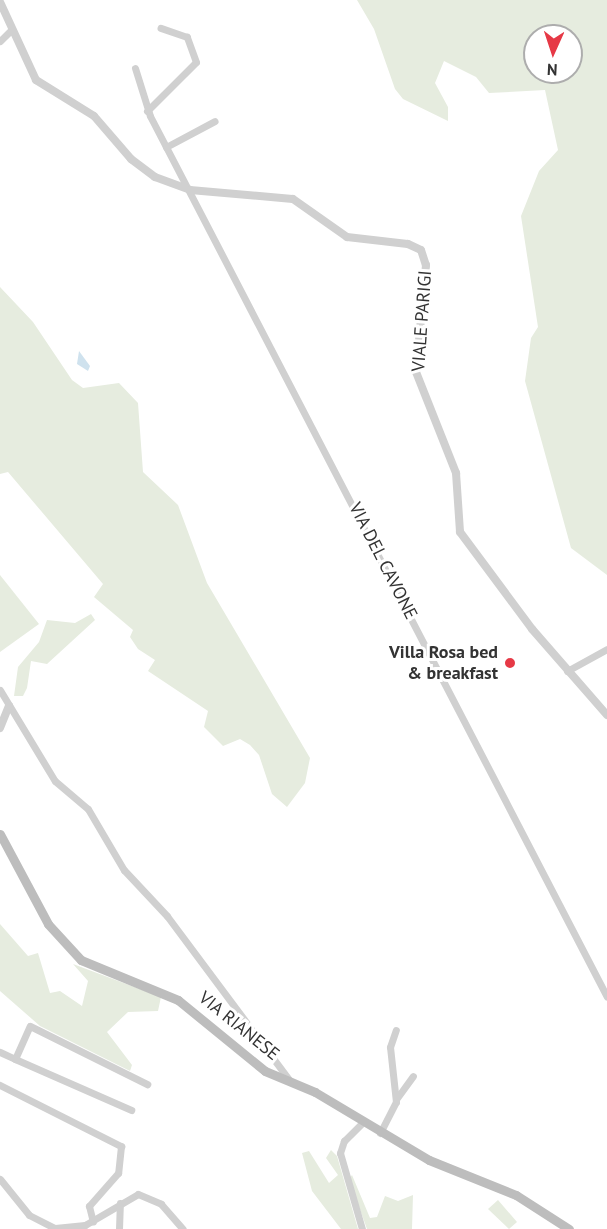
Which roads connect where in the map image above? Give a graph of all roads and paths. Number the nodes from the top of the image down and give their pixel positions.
1 (0, 2) edge
2 (160, 28) dead end
3 (11, 30) junction
4 (0, 41) edge
5 (135, 68) dead end
6 (147, 111) junction
7 (215, 121) dead end
8 (166, 147) junction
9 (190, 190) junction
10 (607, 649) edge
11 (567, 671) junction
12 (0, 690) edge
13 (9, 706) junction
14 (607, 715) edge
15 (0, 728) edge
16 (0, 834) edge
17 (607, 997) edge
18 (396, 1030) dead end
19 (0, 1052) edge
20 (15, 1059) junction
21 (413, 1076) dead end
22 (290, 1082) junction
23 (147, 1084) dead end
24 (0, 1085) edge
25 (396, 1098) junction
26 (131, 1110) dead end
27 (363, 1122) junction
28 (380, 1133) junction
29 (0, 1179) edge
30 (120, 1203) junction
31 (93, 1222) junction
32 (119, 1229) edge
33 (183, 1229) edge
34 (362, 1229) edge
35 (569, 1229) edge

1 - 3 street, VIALE PARIGI
2 - 6 street
3 - 4 street
3 - 9 street, VIALE PARIGI
5 - 6 street, VIA DEL CAVONE
6 - 8 street, VIA DEL CAVONE
7 - 8 street
8 - 9 street, VIA DEL CAVONE
9 - 11 street, VIALE PARIGI
9 - 17 street, VIA DEL CAVONE
10 - 11 street
11 - 14 street, VIALE PARIGI
12 - 13 street
13 - 15 street
13 - 22 street
16 - 22 main road, VIA RIANESE
18 - 25 street
19 - 20 street
20 - 23 street
20 - 26 street
21 - 25 street
22 - 27 main road, VIA RIANESE
24 - 31 street
25 - 28 street
27 - 28 main road, VIA RIANESE
27 - 34 street
28 - 35 main road, VIA RIANESE
29 - 31 street
30 - 31 street
30 - 32 street
30 - 33 street

